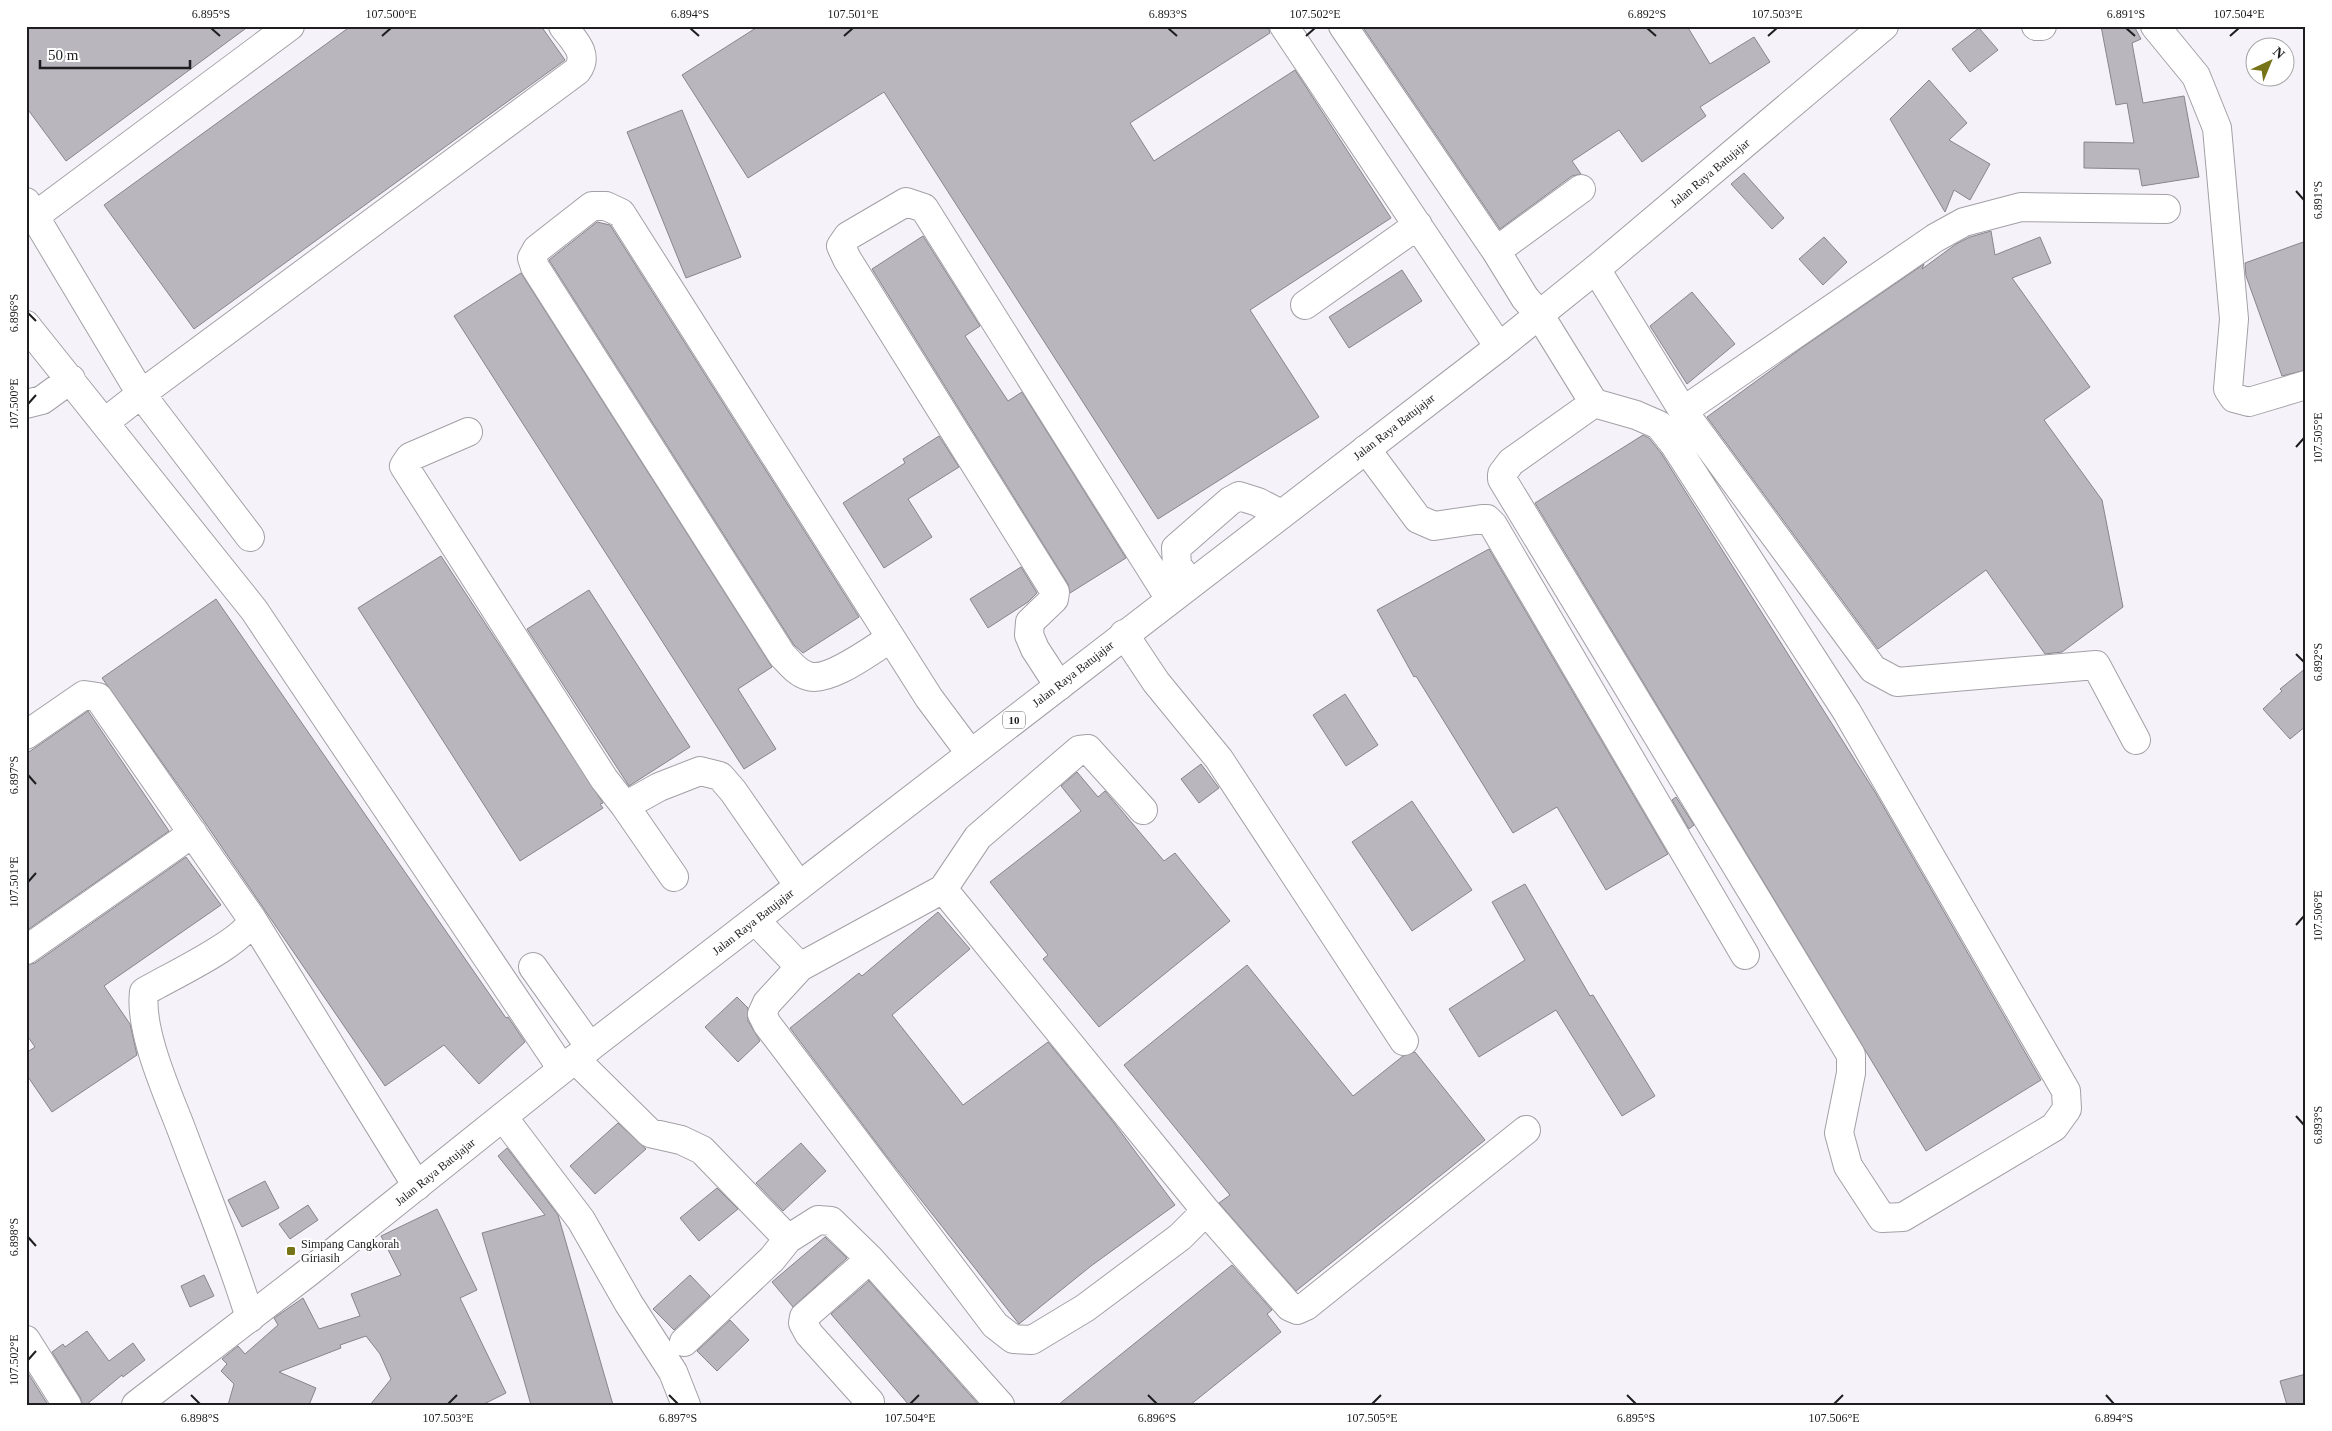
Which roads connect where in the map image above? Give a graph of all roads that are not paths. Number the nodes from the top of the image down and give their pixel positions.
1 (290, 26) edge
2 (563, 26) edge
3 (1284, 26) edge
4 (1343, 26) edge
5 (2036, 26) edge
6 (2042, 26) edge
7 (2155, 26) edge
8 (1876, 28) edge
9 (1581, 189) dead end
10 (31, 209) edge
11 (2166, 209) dead end
12 (1418, 225) junction
13 (1496, 251) junction
14 (1596, 269) junction
15 (1305, 305) dead end
16 (1540, 314) junction
17 (26, 325) edge
18 (1499, 347) junction
19 (71, 379) junction
20 (2306, 385) edge
21 (141, 394) junction
22 (1594, 403) junction
23 (26, 404) edge
24 (1683, 411) junction
25 (105, 422) junction
26 (468, 432) dead end
27 (1366, 449) junction
28 (1281, 514) junction
29 (250, 538) dead end
30 (1180, 591) junction
31 (1124, 634) junction
32 (891, 638) junction
33 (1059, 686) junction
34 (26, 735) edge
35 (2136, 740) dead end
36 (970, 753) junction
37 (625, 806) junction
38 (1143, 810) dead end
39 (192, 833) junction
40 (674, 877) dead end
41 (799, 886) junction
42 (943, 889) junction
43 (252, 920) junction
44 (754, 920) junction
45 (26, 950) edge
46 (1745, 956) dead end
47 (533, 967) dead end
48 (800, 967) junction
49 (1404, 1041) dead end
50 (576, 1058) junction
51 (504, 1117) junction
52 (1526, 1130) dead end
53 (417, 1186) junction
54 (1206, 1211) junction
55 (788, 1239) junction
56 (870, 1259) junction
57 (250, 1318) junction
58 (26, 1340) edge
59 (684, 1342) dead end
60 (870, 1402) dead end
61 (68, 1405) edge
62 (136, 1405) edge
63 (686, 1405) edge
64 (1000, 1405) edge

1 - 10 main road
2 - 21 main road
3 - 12 main road
4 - 13 main road
5 - 6 main road
7 - 20 main road
8 - 14 main road, Jalan Raya Batujajar / 10
9 - 13 main road
10 - 21 main road
11 - 24 main road
12 - 15 main road
12 - 18 main road
13 - 16 main road
14 - 16 main road, Jalan Raya Batujajar / 10
14 - 24 main road
16 - 18 main road, Jalan Raya Batujajar / 10
16 - 22 main road
17 - 19 main road
18 - 27 main road, Jalan Raya Batujajar / 10
19 - 23 main road
19 - 25 main road
21 - 25 main road
21 - 29 main road
22 - 22 main road
24 - 35 main road
25 - 50 main road
26 - 37 main road
27 - 28 main road, Jalan Raya Batujajar / 10
27 - 46 main road
28 - 30 main road, Jalan Raya Batujajar / 10
28 - 30 main road
30 - 31 main road, Jalan Raya Batujajar / 10
30 - 33 main road
31 - 33 main road, Jalan Raya Batujajar / 10
31 - 49 main road
32 - 32 main road
32 - 36 main road
33 - 36 main road, Jalan Raya Batujajar / 10
34 - 39 main road
36 - 41 main road, Jalan Raya Batujajar / 10
37 - 40 main road
37 - 41 main road
38 - 42 main road
39 - 43 main road
39 - 45 main road
41 - 44 main road, Jalan Raya Batujajar / 10
42 - 48 main road
42 - 54 main road
43 - 53 main road
43 - 57 main road
44 - 48 main road
44 - 50 main road, Jalan Raya Batujajar / 10
47 - 50 main road
48 - 54 main road
50 - 51 main road, Jalan Raya Batujajar / 10
50 - 55 main road
51 - 53 main road, Jalan Raya Batujajar / 10
51 - 63 main road
52 - 54 main road
53 - 57 main road, Jalan Raya Batujajar / 10
55 - 56 main road
55 - 59 main road
56 - 60 main road
56 - 64 main road
57 - 62 main road, Jalan Raya Batujajar / 10
58 - 61 main road

